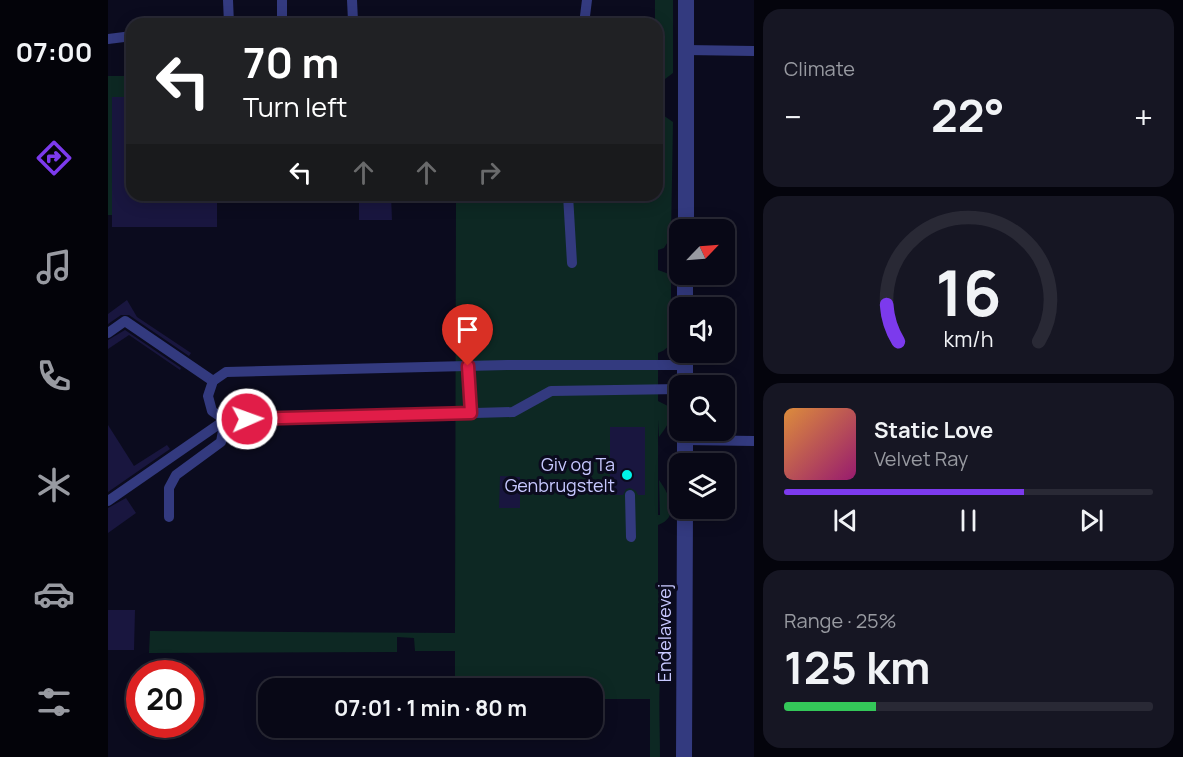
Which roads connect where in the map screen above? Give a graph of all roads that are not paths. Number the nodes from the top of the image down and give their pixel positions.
1 (228, 0) edge
2 (282, 0) edge
3 (352, 0) edge
4 (587, 0) edge
5 (686, 0) edge
6 (229, 18) edge
7 (282, 18) edge
8 (353, 18) edge
9 (585, 18) edge
10 (126, 37) edge
11 (108, 39) edge
12 (687, 50) junction
13 (754, 51) edge
14 (568, 201) edge
15 (686, 219) edge
16 (572, 263) dead end
17 (108, 333) edge
18 (669, 360) edge
19 (468, 366) junction
20 (213, 381) junction
21 (669, 389) edge
22 (471, 413) junction
23 (225, 420) junction
24 (735, 439) edge
25 (754, 441) edge
26 (630, 495) dead end
27 (108, 501) edge
28 (169, 517) dead end
29 (685, 519) edge
30 (631, 537) dead end
31 (684, 757) edge

1 - 6 lane
2 - 7 lane
3 - 8 lane
4 - 9 lane
5 - 12 street
10 - 11 lane
12 - 13 lane
12 - 15 street
14 - 16 lane
17 - 20 lane
18 - 19 lane
19 - 20 lane
19 - 22 lane
20 - 23 lane
21 - 22 lane
22 - 23 lane
23 - 27 lane
23 - 28 lane
24 - 25 lane
26 - 30 lane
29 - 31 street, Endelavevej

